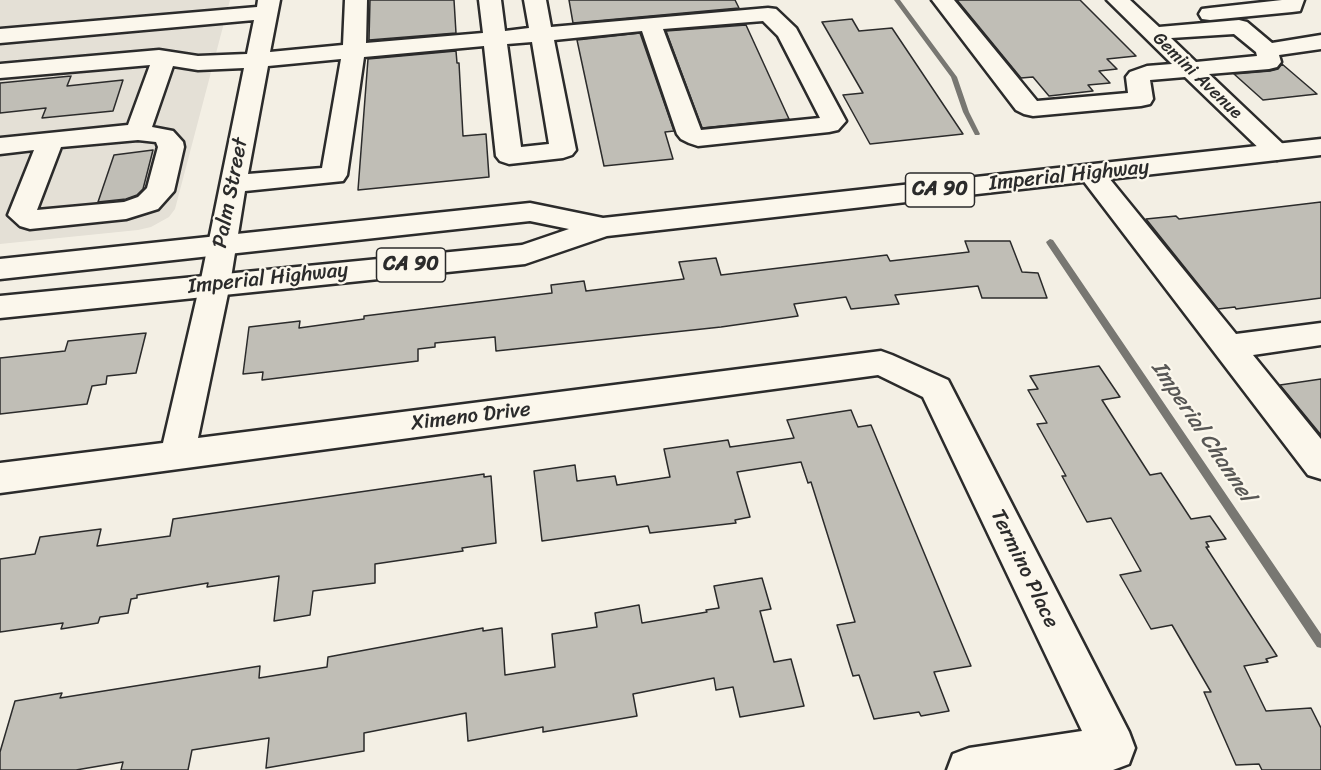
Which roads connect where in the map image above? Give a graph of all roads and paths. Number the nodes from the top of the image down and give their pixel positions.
1 (173, 0) edge
2 (356, 0) edge
3 (490, 0) edge
4 (535, 0) edge
5 (665, 0) edge
6 (943, 0) edge
7 (1118, 0) edge
8 (268, 7) edge
9 (770, 7) edge
10 (1308, 19) edge
11 (662, 23) junction
12 (163, 24) junction
13 (1146, 27) junction
14 (542, 34) junction
15 (0, 36) edge
16 (494, 39) junction
17 (1262, 45) junction
18 (354, 51) junction
19 (1171, 51) junction
20 (164, 58) junction
21 (257, 60) junction
22 (1190, 69) junction
23 (0, 71) edge
24 (138, 132) junction
25 (51, 141) junction
26 (0, 146) edge
27 (1321, 147) edge
28 (1277, 152) junction
29 (1091, 173) junction
30 (233, 184) junction
31 (603, 227) junction
32 (221, 244) junction
33 (0, 269) edge
34 (215, 284) junction
35 (0, 307) edge
36 (1321, 334) edge
37 (1228, 347) junction
38 (936, 389) joint
39 (177, 456) junction
40 (1321, 465) edge
41 (0, 478) edge
42 (969, 770) edge

1 - 12 street
2 - 18 street
3 - 16 street
4 - 14 street
5 - 11 street
6 - 22 street
7 - 13 street, Gemini Avenue
8 - 12 street
8 - 21 street, Palm Street
9 - 11 street
9 - 11 street
10 - 13 street
10 - 17 street
11 - 14 street
12 - 15 street
13 - 17 street
13 - 19 street, Gemini Avenue
14 - 16 street
14 - 16 street
16 - 18 street
17 - 19 street
17 - 22 street
18 - 21 street
18 - 30 street
19 - 22 street, Gemini Avenue
20 - 21 street
20 - 23 street
20 - 24 street
21 - 30 street, Palm Street
22 - 28 street, Gemini Avenue
24 - 25 street
24 - 25 street
25 - 26 street
27 - 28 street, Imperial Highway / CA 90
28 - 29 street, Imperial Highway / CA 90
29 - 31 street, Imperial Highway / CA 90
29 - 37 street
30 - 32 street, Palm Street
31 - 32 street, Imperial Highway / CA 90
31 - 34 street, Imperial Highway / CA 90
32 - 33 street, Imperial Highway / CA 90
32 - 34 street, Palm Street
34 - 35 street, Imperial Highway / CA 90
34 - 39 street, Palm Street
36 - 37 street
37 - 40 street
38 - 39 street, Ximeno Drive
38 - 42 street, Termino Place
39 - 41 street, Ximeno Drive

